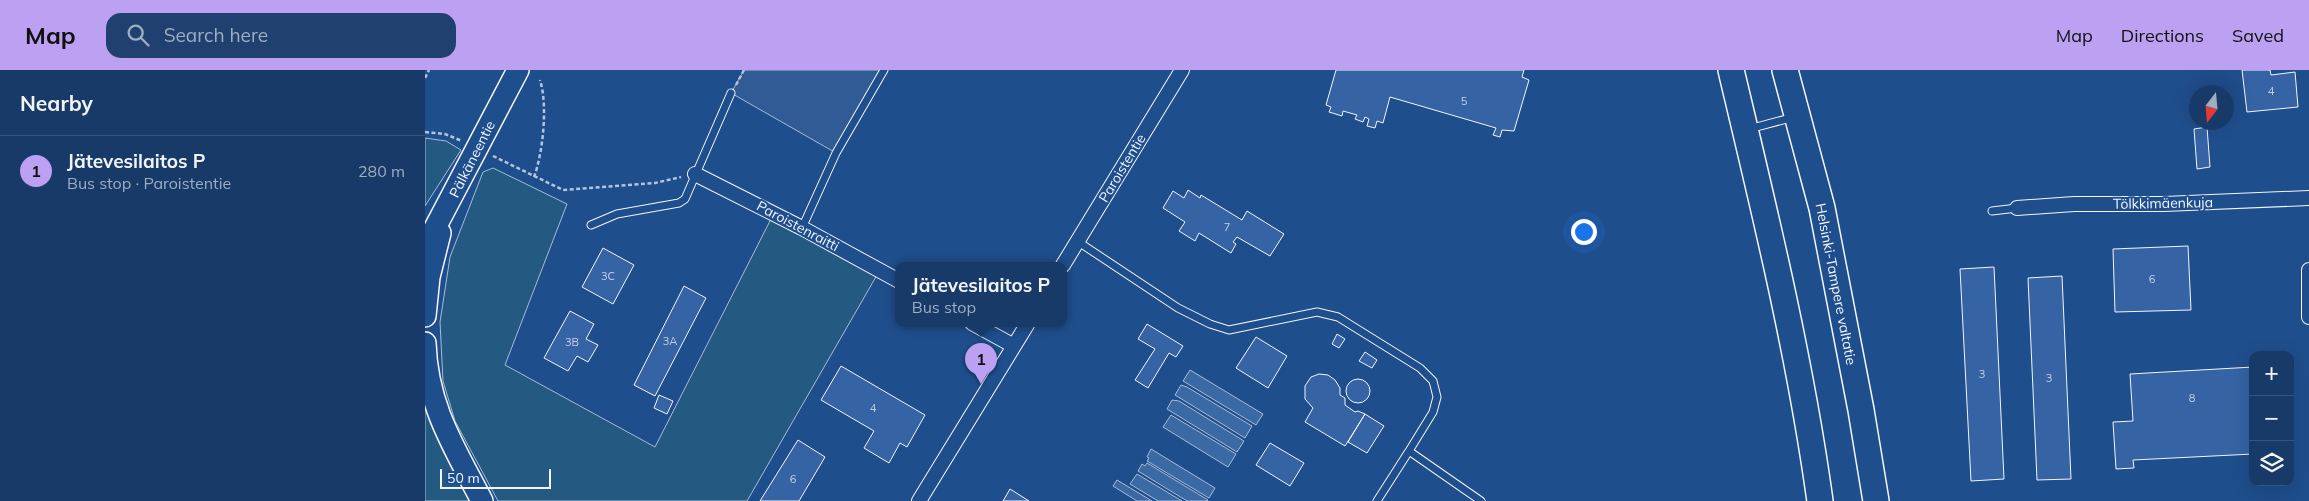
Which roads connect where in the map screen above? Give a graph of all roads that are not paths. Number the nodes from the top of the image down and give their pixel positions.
1 (518, 70) edge
2 (884, 70) edge
3 (1182, 70) edge
4 (1731, 70) edge
5 (1785, 70) edge
6 (731, 93) road end
7 (1797, 116) junction
8 (1745, 130) junction
9 (695, 174) junction
10 (2309, 198) edge
11 (450, 201) junction
12 (2017, 208) joint
13 (1992, 211) dead end
14 (591, 225) dead end
15 (803, 228) junction
16 (1077, 241) junction
17 (425, 248) edge
18 (1065, 262) edge
19 (2309, 270) edge
20 (895, 279) edge
21 (425, 316) edge
22 (2309, 317) edge
23 (980, 327) edge
24 (1026, 327) edge
25 (425, 343) edge
26 (1014, 346) junction
27 (1409, 451) junction
28 (482, 501) edge
29 (919, 501) edge
30 (1377, 501) edge
31 (1481, 501) edge
32 (1821, 501) edge
33 (1876, 501) edge

1 - 11 main road, Pälkäneentie
2 - 15 lane
3 - 16 street, Paroistentie
4 - 8 highway
5 - 7 highway, Helsinki-Tampere valtatie
6 - 9 lane
7 - 8 lane
7 - 33 highway, Helsinki-Tampere valtatie
8 - 32 highway
9 - 14 lane
9 - 15 street, Paroistenraitti
10 - 12 street, Tölkkimäenkuja
11 - 17 main road, Pälkäneentie
11 - 21 main road
12 - 13 lane
15 - 20 street, Paroistenraitti
16 - 18 street, Paroistentie
16 - 27 lane
19 - 22 street
23 - 26 street
24 - 26 street
25 - 28 main road
26 - 29 street
27 - 30 lane
27 - 31 lane

